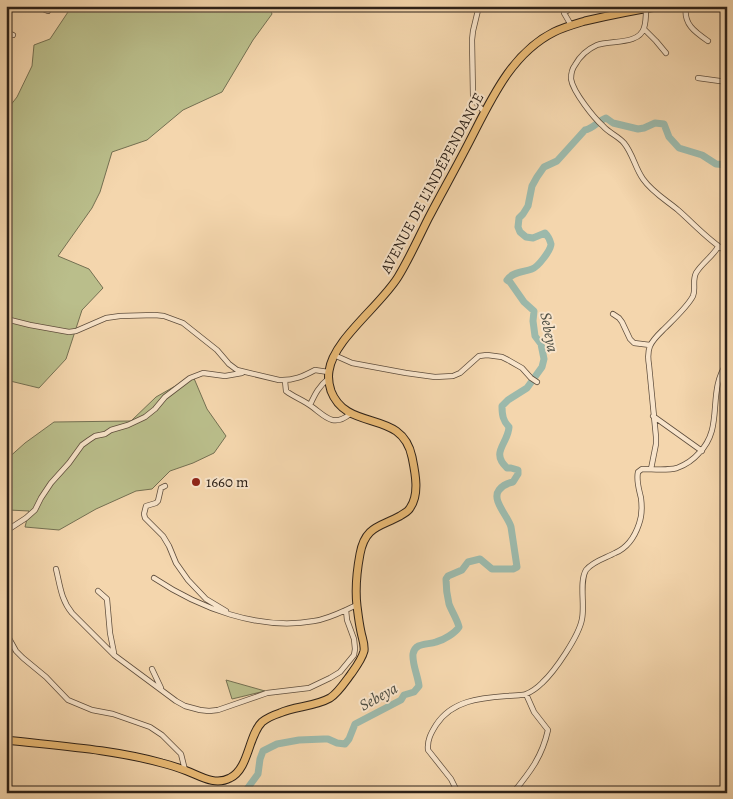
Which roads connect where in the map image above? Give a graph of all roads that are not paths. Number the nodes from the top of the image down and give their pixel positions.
1 (36, 6) edge
2 (479, 6) edge
3 (574, 6) edge
4 (662, 6) edge
5 (686, 6) edge
6 (646, 9) junction
7 (48, 11) dead end
8 (571, 25) junction
9 (644, 28) junction
10 (6, 32) edge
11 (13, 35) dead end
12 (708, 41) dead end
13 (666, 53) dead end
14 (698, 78) dead end
15 (727, 82) edge
16 (484, 112) junction
17 (718, 247) junction
18 (727, 252) edge
19 (613, 314) dead end
20 (6, 319) edge
21 (650, 345) junction
22 (334, 355) junction
23 (727, 363) edge
24 (244, 372) junction
25 (329, 375) junction
26 (534, 380) dead end
27 (285, 381) junction
28 (310, 405) junction
29 (350, 414) junction
30 (653, 416) junction
31 (702, 451) junction
32 (651, 469) junction
33 (165, 486) dead end
34 (6, 531) edge
35 (56, 569) dead end
36 (154, 578) dead end
37 (98, 591) dead end
38 (357, 605) junction
39 (346, 610) junction
40 (233, 616) junction
41 (6, 633) edge
42 (114, 655) junction
43 (152, 669) dead end
44 (162, 690) junction
45 (526, 694) junction
46 (6, 740) edge
47 (185, 770) junction
48 (458, 793) edge
49 (513, 793) edge

1 - 7 street
2 - 16 street
3 - 8 street
4 - 6 highway, AVENUE DE L'INDÉPENDANCE
5 - 12 street
6 - 8 highway, AVENUE DE L'INDÉPENDANCE
6 - 9 street
8 - 16 highway, AVENUE DE L'INDÉPENDANCE
9 - 13 street
9 - 17 street
10 - 11 street
14 - 15 street
16 - 22 highway, AVENUE DE L'INDÉPENDANCE
17 - 18 street
17 - 21 street
19 - 21 street
20 - 24 street
21 - 30 street
22 - 25 highway, AVENUE DE L'INDÉPENDANCE
22 - 26 street
23 - 31 street
24 - 27 street
24 - 34 street
25 - 27 street
25 - 28 street
25 - 29 highway
27 - 28 street
28 - 29 street
29 - 38 highway
30 - 31 street
30 - 32 street
31 - 32 street
32 - 45 street
33 - 40 street
35 - 42 street
36 - 40 street
37 - 42 street
38 - 39 street
38 - 47 highway
39 - 40 street
39 - 44 street
41 - 47 street
42 - 44 street
43 - 44 street
45 - 48 street
45 - 49 street
46 - 47 highway

